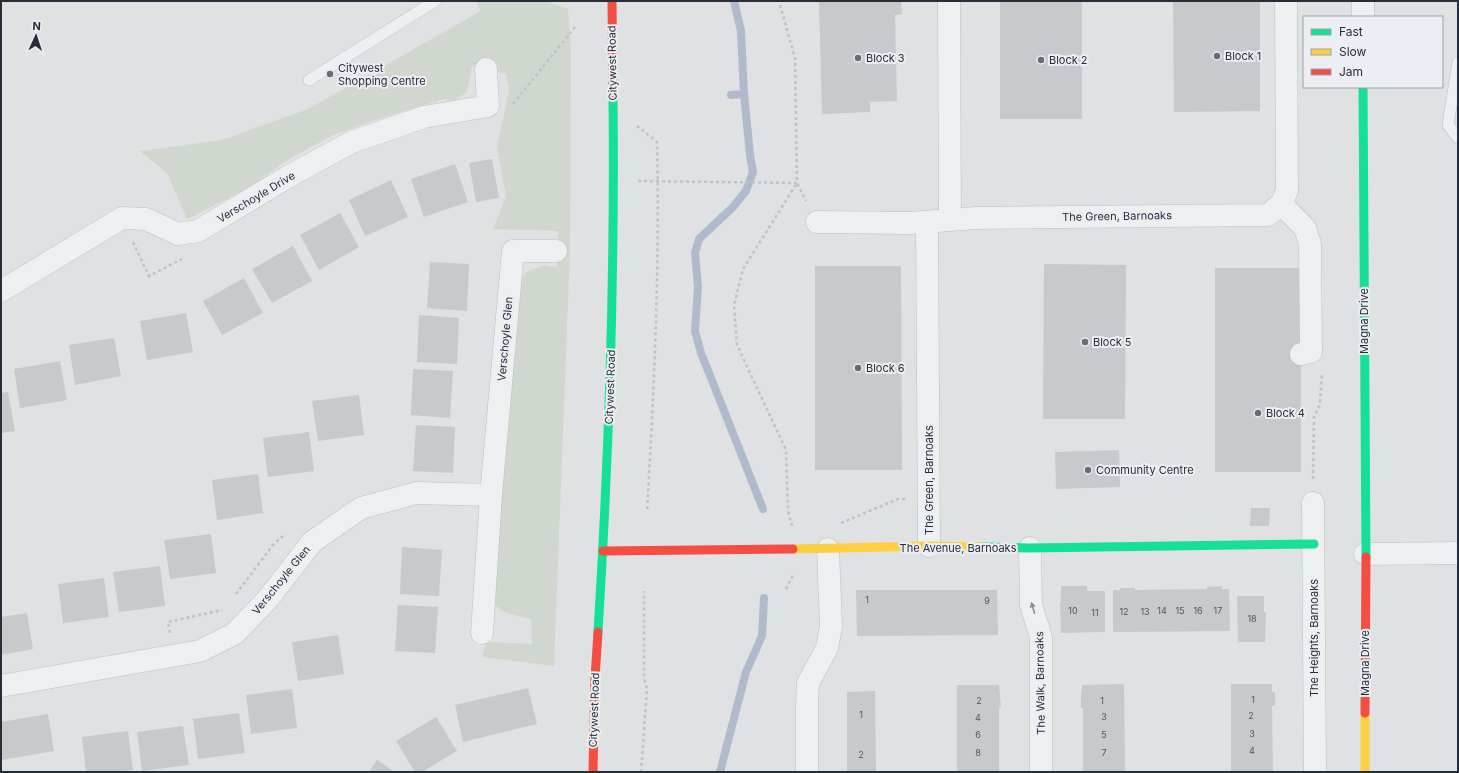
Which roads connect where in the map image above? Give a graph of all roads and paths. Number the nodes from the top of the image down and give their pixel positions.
1 (434, 1) edge
2 (612, 1) edge
3 (779, 1) edge
4 (950, 1) edge
5 (1286, 1) edge
6 (1363, 1) edge
7 (1363, 16) edge
8 (1458, 62) edge
9 (486, 69) dead end
10 (309, 80) dead end
11 (1363, 88) edge
12 (1458, 138) edge
13 (657, 142) dead end
14 (614, 180) junction
15 (658, 181) junction
16 (797, 183) junction
17 (1281, 204) junction
18 (950, 220) junction
19 (817, 222) joint
20 (927, 222) junction
21 (556, 251) dead end
22 (1, 291) edge
23 (1301, 354) dead end
24 (1322, 386) dead end
25 (491, 495) junction
26 (929, 498) junction
27 (1313, 503) joint
28 (647, 512) dead end
29 (838, 524) dead end
30 (285, 535) dead end
31 (1314, 544) junction
32 (929, 546) junction
33 (1030, 548) junction
34 (828, 549) junction
35 (793, 550) junction
36 (603, 551) junction
37 (1365, 554) junction
38 (1458, 554) edge
39 (786, 590) dead end
40 (644, 591) dead end
41 (233, 597) dead end
42 (225, 609) dead end
43 (482, 633) dead end
44 (172, 637) dead end
45 (1, 686) edge
46 (593, 772) edge
47 (641, 772) edge
48 (807, 772) edge
49 (1041, 772) edge
50 (1315, 772) edge
51 (1365, 772) edge

1 - 10 lane
2 - 14 street, Citywest Road
3 - 16 path
4 - 18 street
5 - 17 street
6 - 7 street
8 - 12 lane
9 - 22 street, Verschoyle Drive
11 - 37 street, Magna Drive
13 - 15 path
14 - 15 path
14 - 36 street, Citywest Road
15 - 16 path
15 - 28 path
16 - 19 path
16 - 35 path
17 - 18 street, The Green, Barnoaks
17 - 23 street
18 - 20 street, The Green, Barnoaks
19 - 20 street, The Green, Barnoaks
20 - 26 street, The Green, Barnoaks
21 - 25 street, Verschoyle Glen
24 - 27 path
25 - 43 street, Verschoyle Glen
25 - 45 street, Verschoyle Glen
26 - 29 path
26 - 32 street, The Green, Barnoaks
27 - 31 street, The Heights, Barnoaks
30 - 41 path
31 - 33 street, The Avenue, Barnoaks
31 - 50 street, The Heights, Barnoaks
32 - 33 street, The Avenue, Barnoaks
32 - 34 street, The Avenue, Barnoaks
49 -> 33 street, The Walk, Barnoaks
34 - 35 street, The Avenue, Barnoaks
34 - 48 street
35 - 36 street, The Avenue, Barnoaks
35 - 39 path
36 - 46 street, Citywest Road
37 - 38 street
37 - 51 street, Magna Drive
40 - 47 path
42 - 44 path

